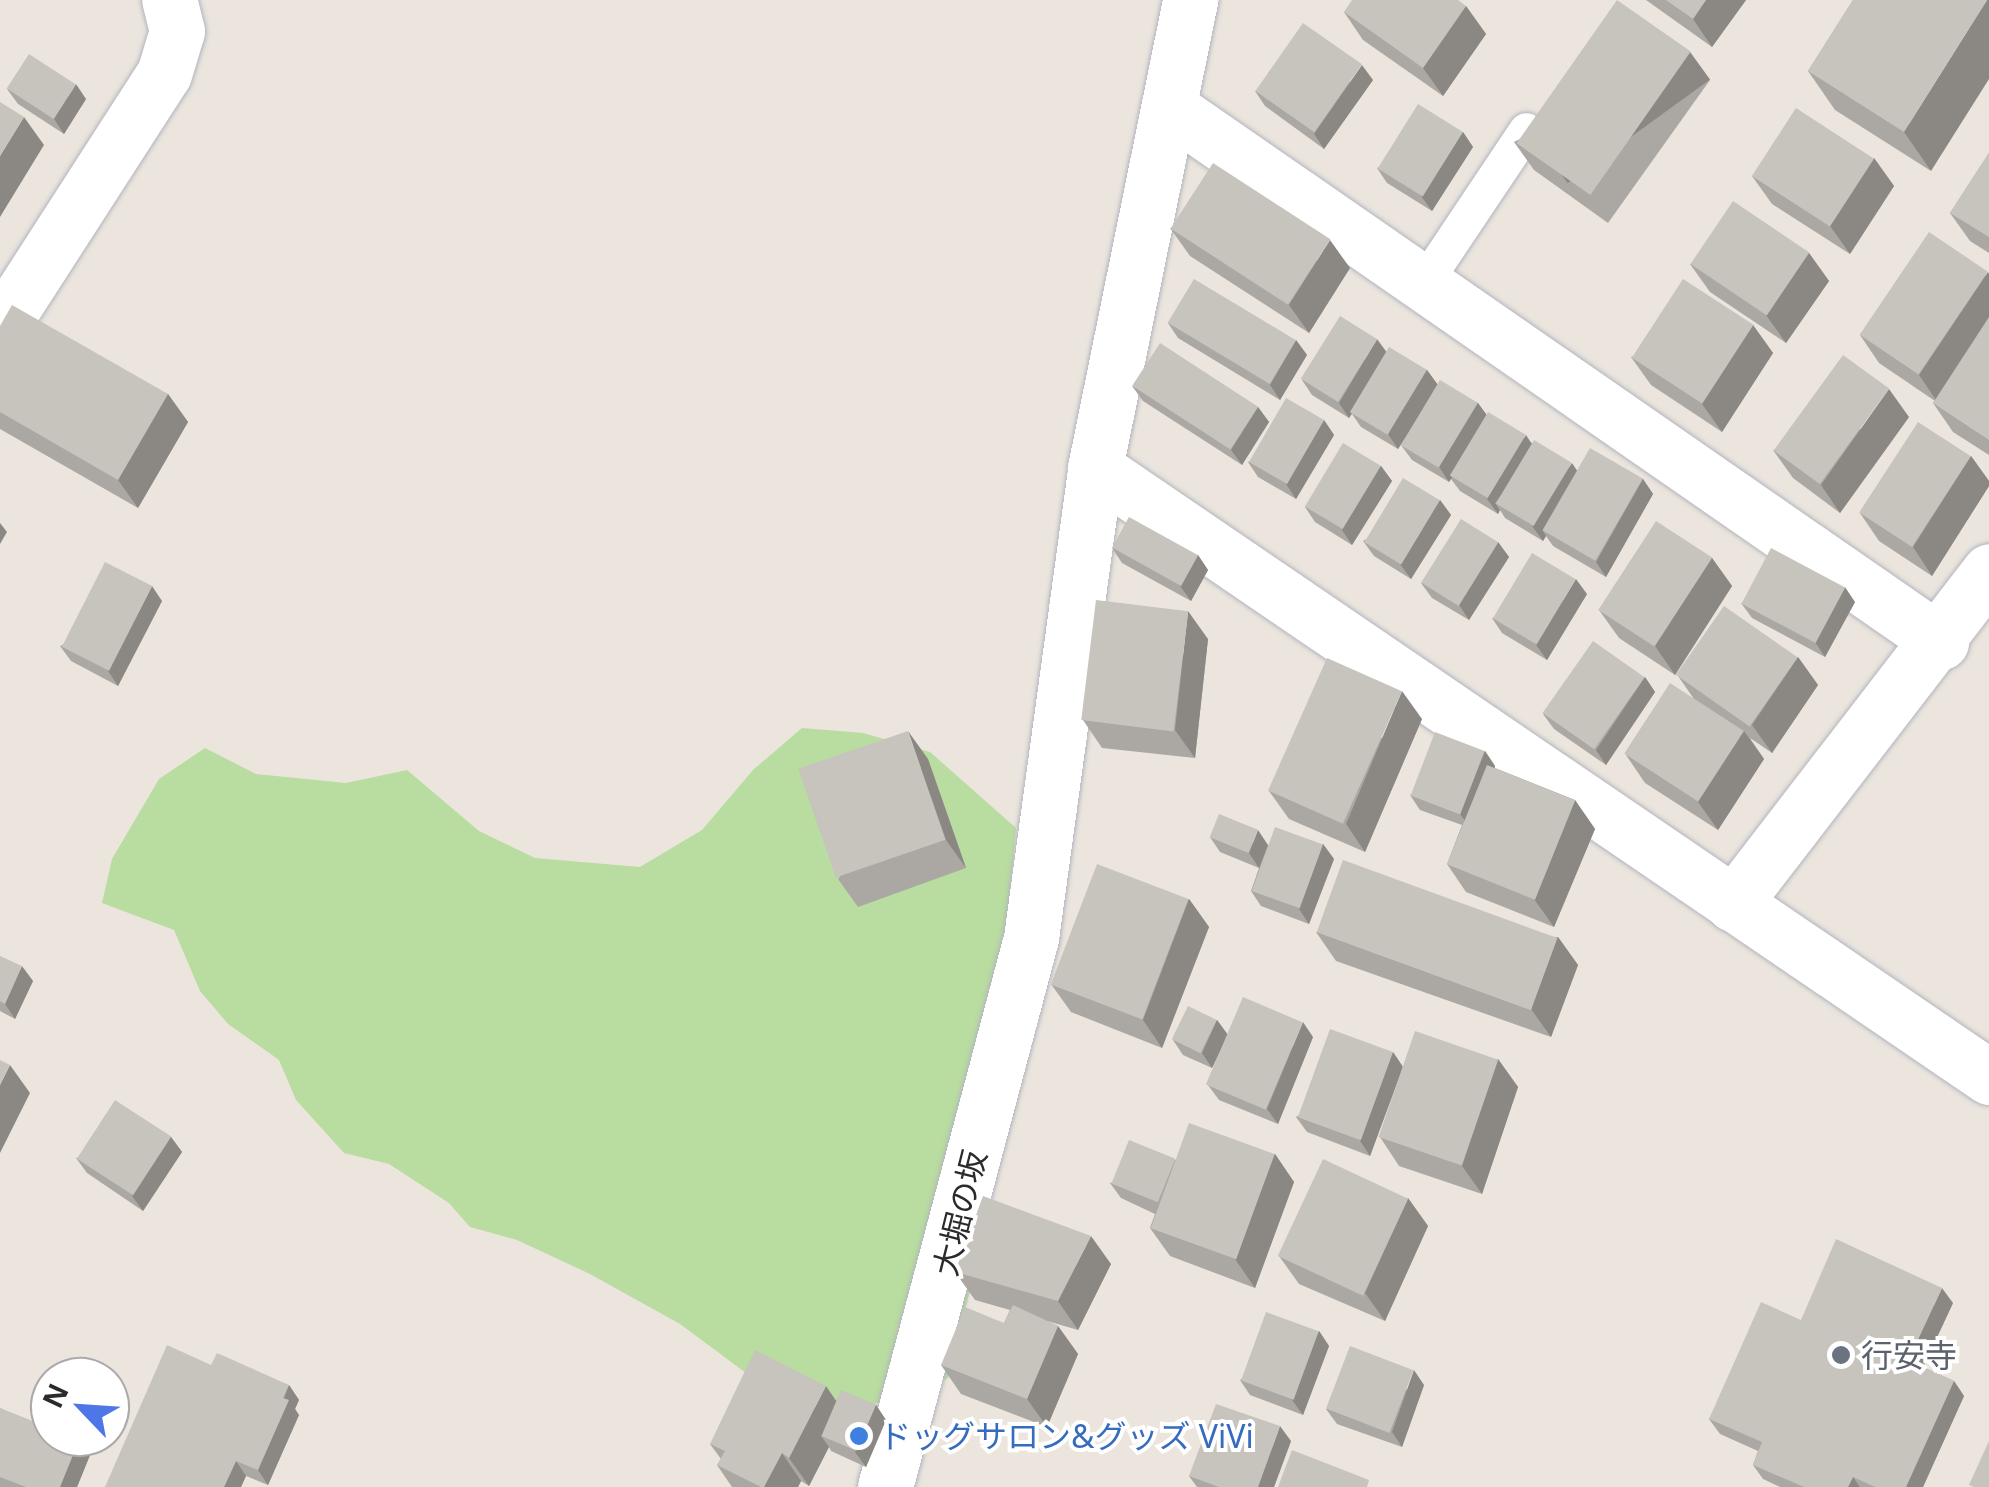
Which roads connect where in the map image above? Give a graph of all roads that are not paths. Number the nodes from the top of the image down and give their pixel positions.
1 (1190, 0) edge
2 (173, 15) edge
3 (1170, 108) junction
4 (1526, 130) edge
5 (1423, 284) junction
6 (0, 328) edge
7 (1095, 468) junction
8 (1989, 571) edge
9 (1941, 642) junction
10 (1733, 904) junction
11 (1989, 1077) edge
12 (886, 1487) edge

1 - 3 street, 大堀の坂
2 - 6 street
3 - 5 street
3 - 7 street, 大堀の坂
4 - 5 lane
5 - 9 street
7 - 10 street
7 - 12 street, 大堀の坂
8 - 9 street
9 - 10 street
10 - 11 street

